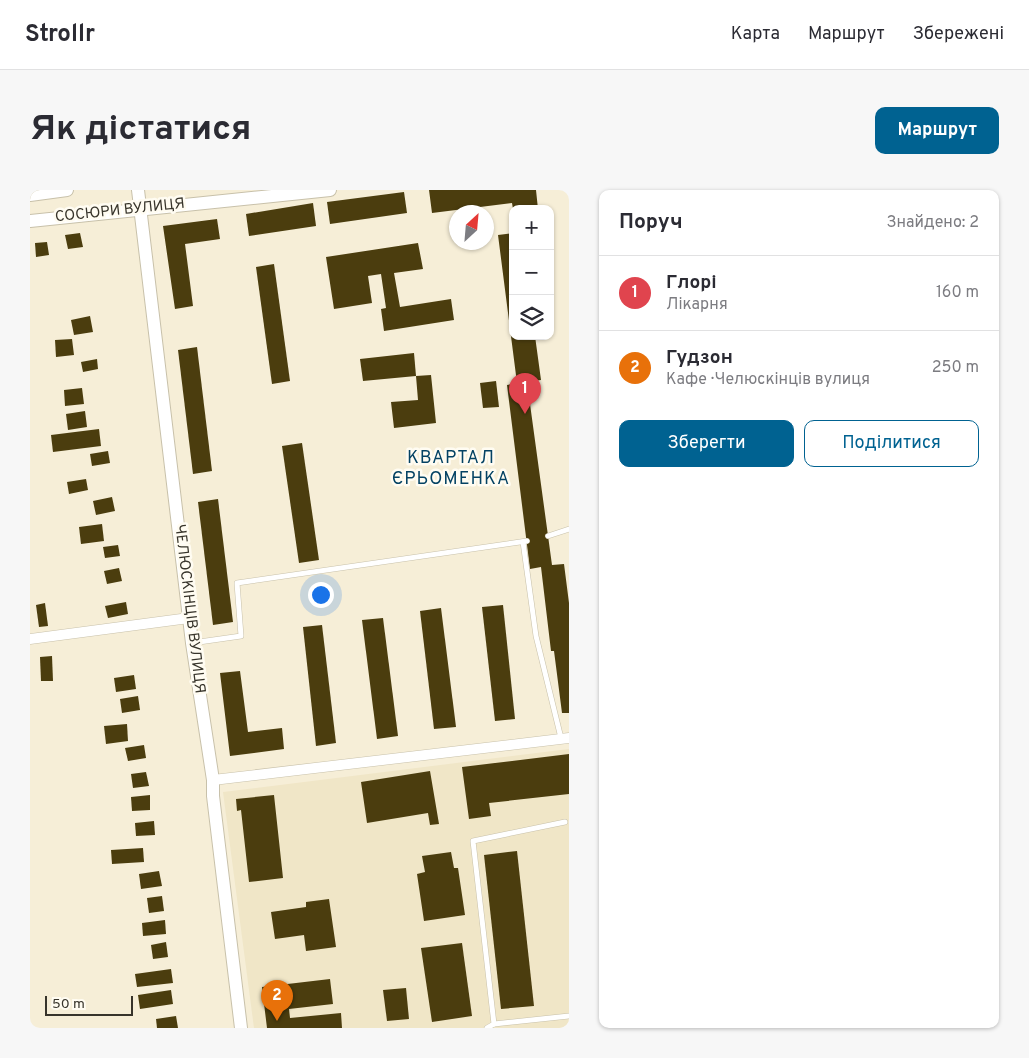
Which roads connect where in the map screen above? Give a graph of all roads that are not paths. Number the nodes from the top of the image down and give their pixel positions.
1 (67, 190) edge
2 (138, 190) edge
3 (330, 190) edge
4 (30, 195) edge
5 (140, 208) junction
6 (30, 221) edge
7 (569, 528) edge
8 (548, 536) dead end
9 (189, 618) junction
10 (30, 639) edge
11 (192, 643) junction
12 (565, 738) edge
13 (213, 780) junction
14 (565, 822) dead end
15 (569, 1016) edge
16 (494, 1024) junction
17 (241, 1028) edge
18 (487, 1028) edge

1 - 4 street, СОСЮРИ ВУЛИЦЯ
2 - 5 street, ЧЕЛЮСКІНЦІВ ВУЛИЦЯ
3 - 5 street, СОСЮРИ ВУЛИЦЯ
5 - 6 street, СОСЮРИ ВУЛИЦЯ
5 - 9 street, ЧЕЛЮСКІНЦІВ ВУЛИЦЯ
7 - 8 lane
9 - 10 street
9 - 11 street, ЧЕЛЮСКІНЦІВ ВУЛИЦЯ
11 - 12 lane
11 - 13 street, ЧЕЛЮСКІНЦІВ ВУЛИЦЯ
12 - 13 street
13 - 17 street, ЧЕЛЮСКІНЦІВ ВУЛИЦЯ
14 - 16 lane
15 - 16 lane
16 - 18 lane

